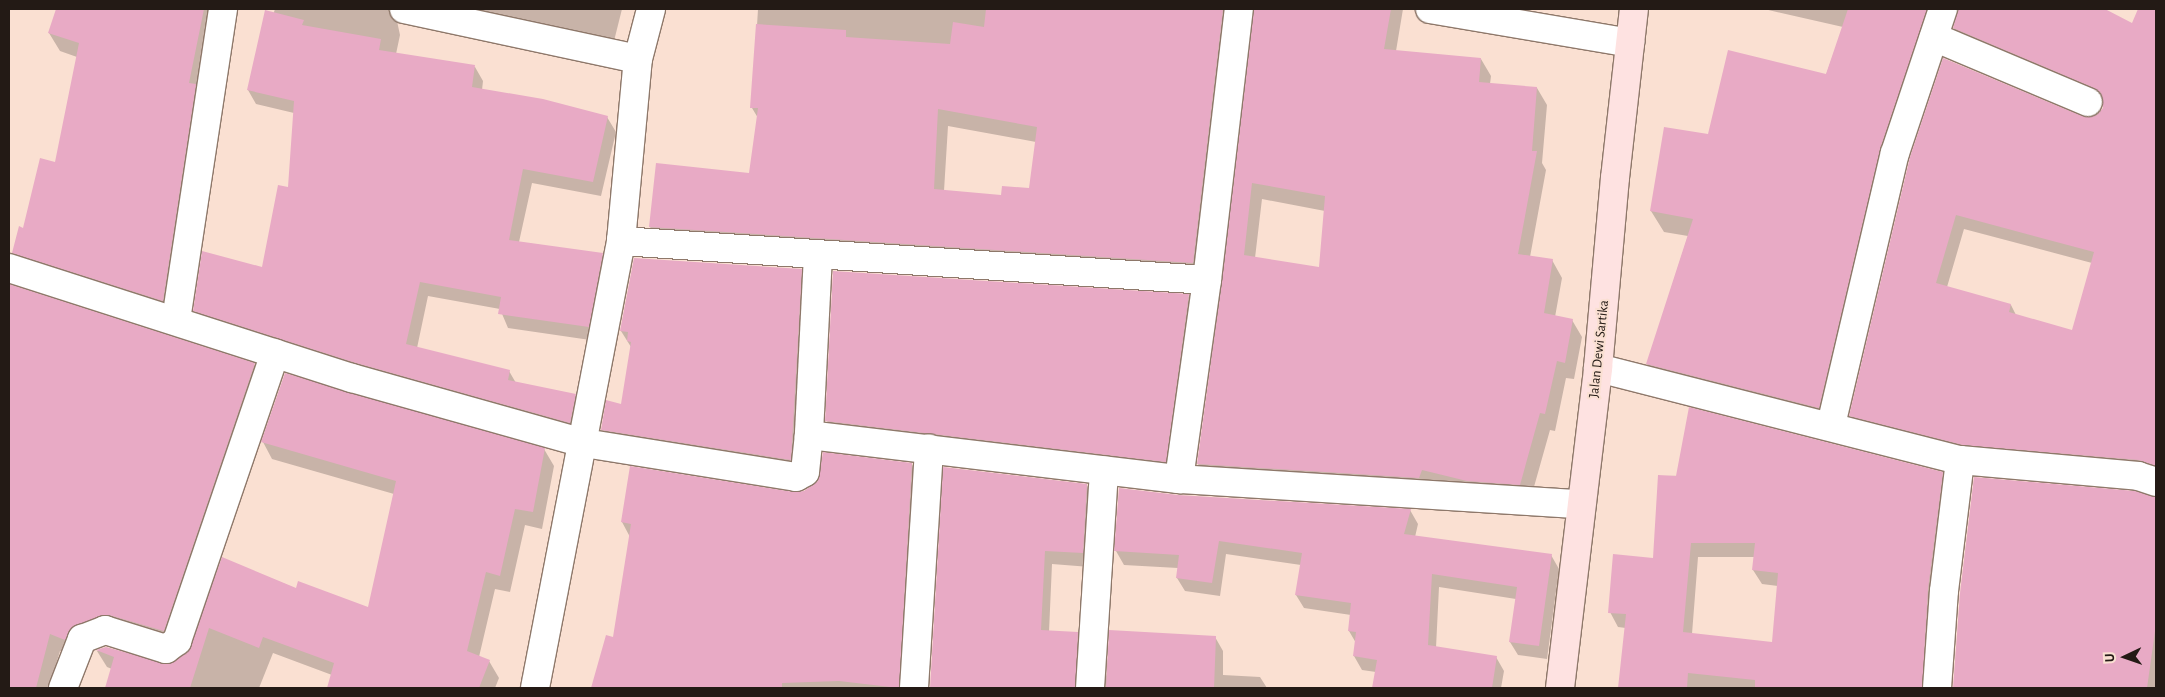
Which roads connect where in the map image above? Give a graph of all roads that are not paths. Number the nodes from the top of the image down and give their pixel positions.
1 (223, 9) edge
2 (404, 9) edge
3 (651, 9) edge
4 (1239, 9) edge
5 (1430, 9) edge
6 (1634, 9) edge
7 (1943, 9) edge
8 (1934, 37) junction
9 (1630, 43) junction
10 (638, 59) junction
11 (2088, 102) dead end
12 (621, 241) junction
13 (818, 255) junction
14 (9, 268) edge
15 (1207, 280) junction
16 (176, 320) junction
17 (275, 353) junction
18 (1598, 368) junction
19 (1831, 425) junction
20 (809, 435) junction
21 (584, 443) junction
22 (929, 448) junction
23 (1960, 460) junction
24 (1104, 470) junction
25 (1180, 479) junction
26 (2156, 482) edge
27 (1581, 504) junction
28 (63, 688) edge
29 (534, 688) edge
30 (914, 688) edge
31 (1090, 688) edge
32 (1560, 688) edge
33 (1937, 688) edge

1 - 16 street
2 - 10 street
3 - 10 street
4 - 15 street
5 - 9 street
6 - 9 main road, Jalan Dewi Sartika
7 - 8 street
8 - 11 street
8 - 19 street
9 - 18 main road, Jalan Dewi Sartika
10 - 12 street
12 - 13 street
12 - 21 street
13 - 15 street
13 - 20 street
14 - 16 street
15 - 25 street
16 - 17 street
17 - 21 street
17 - 28 street
18 - 19 street
18 - 27 main road, Jalan Dewi Sartika
19 - 23 street
20 - 21 street
20 - 22 street
21 - 29 street
22 - 24 street
22 - 30 street
23 - 26 street
23 - 33 street
24 - 25 street
24 - 31 street
25 - 27 street
27 - 32 main road, Jalan Dewi Sartika

